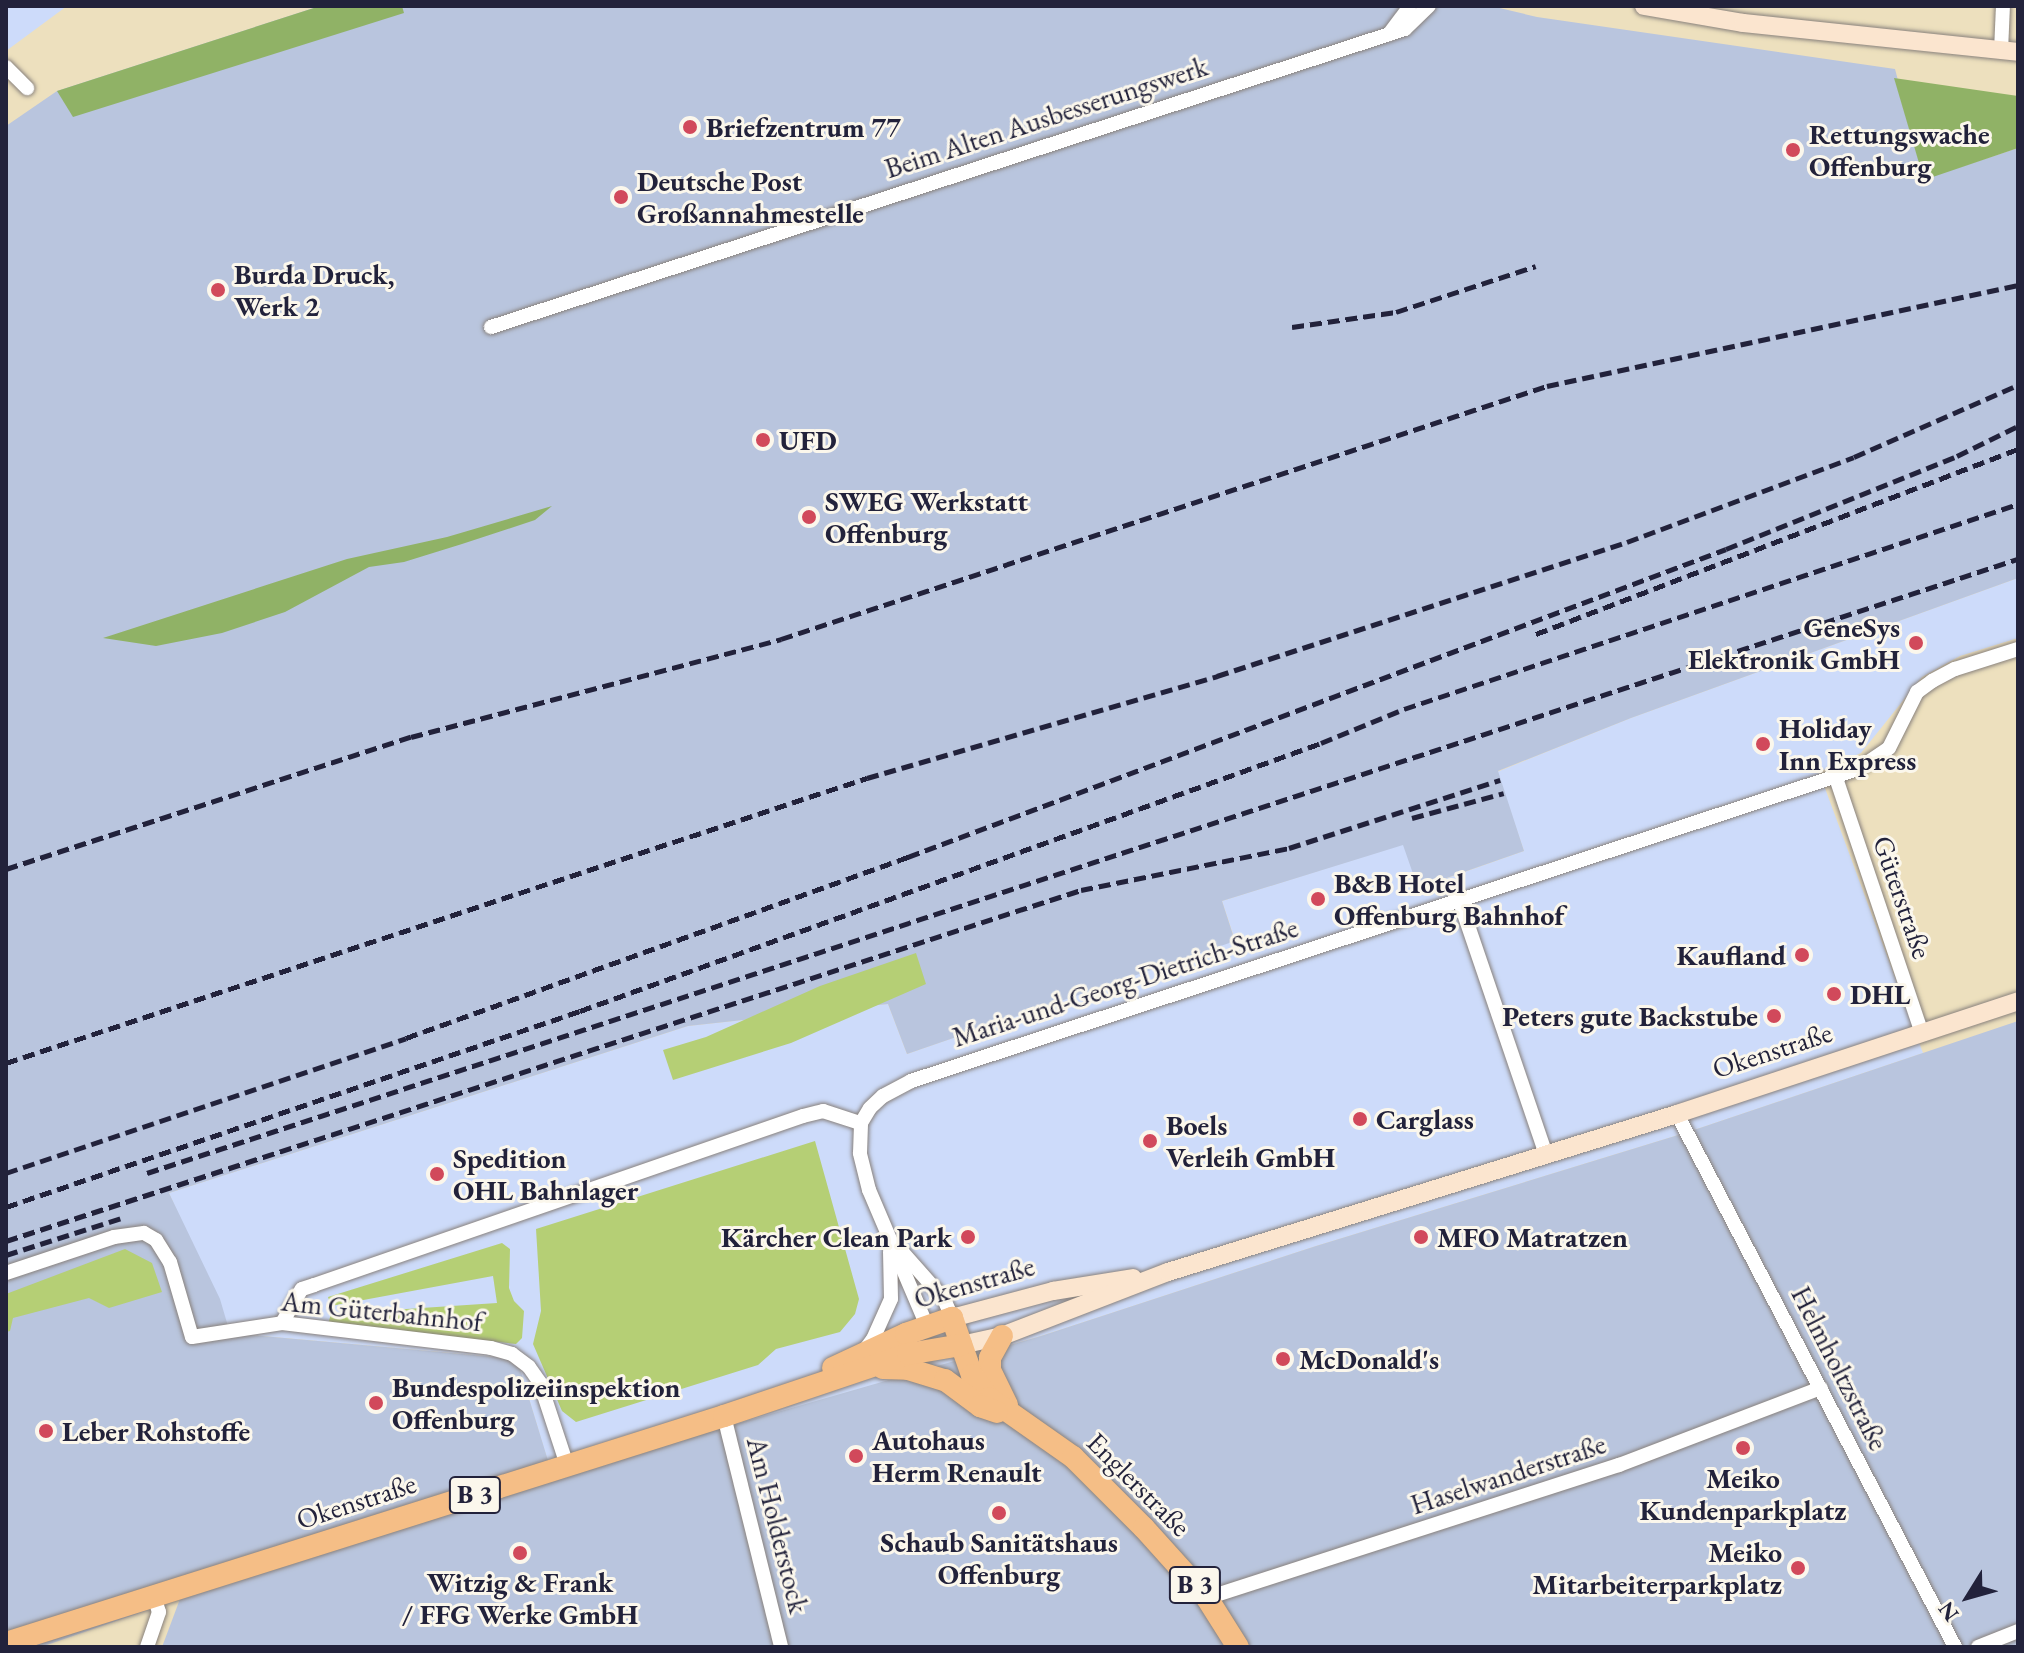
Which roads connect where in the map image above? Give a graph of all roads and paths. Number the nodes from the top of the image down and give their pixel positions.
1 (1410, 6) edge
2 (1429, 6) edge
3 (1644, 6) edge
4 (2003, 6) edge
5 (1389, 34) junction
6 (2009, 51) edge
7 (8, 69) edge
8 (27, 88) dead end
9 (491, 327) dead end
10 (2018, 649) edge
11 (1836, 778) junction
12 (1459, 899) junction
13 (2018, 1001) edge
14 (1922, 1033) junction
15 (1677, 1114) junction
16 (861, 1123) junction
17 (1546, 1155) junction
18 (888, 1235) junction
19 (1168, 1272) junction
20 (6, 1273) edge
21 (952, 1318) junction
22 (282, 1323) junction
23 (930, 1336) junction
24 (1002, 1336) junction
25 (961, 1345) junction
26 (865, 1360) junction
27 (945, 1380) junction
28 (1821, 1388) junction
29 (724, 1416) junction
30 (1013, 1417) junction
31 (567, 1465) junction
32 (154, 1597) junction
33 (1207, 1598) junction
34 (2018, 1631) edge
35 (6, 1643) edge
36 (147, 1647) edge
37 (781, 1647) edge
38 (1238, 1647) edge
39 (1955, 1647) edge
40 (1978, 1647) edge

1 - 5 street
2 - 5 street, Beim Alten Ausbesserungswerk
3 - 6 main road
4 - 6 street
5 - 9 street, Beim Alten Ausbesserungswerk
7 - 8 street
10 - 11 street, Maria-und-Georg-Dietrich-Straße
11 - 12 street, Maria-und-Georg-Dietrich-Straße
11 - 14 street, Güterstraße
12 - 16 street, Maria-und-Georg-Dietrich-Straße
12 - 17 street
13 - 14 main road, Okenstraße
14 - 15 main road, Okenstraße
15 - 17 main road, Okenstraße
15 - 28 street, Helmholtzstraße
16 - 18 street
16 - 22 street
17 - 19 main road, Okenstraße
18 - 21 street
18 - 23 street
18 - 26 street
19 - 21 main road, Okenstraße
19 - 24 main road, Okenstraße
20 - 22 street, Am Güterbahnhof
21 - 23 main road, Okenstraße / B 3
21 - 25 main road, Englerstraße / B 3
22 - 31 street, Am Güterbahnhof
23 - 25 main road, Okenstraße / B 3
23 - 26 main road, Okenstraße / B 3
23 - 27 main road
24 - 25 main road, Okenstraße / B 3
24 - 30 main road
25 - 30 main road, Englerstraße / B 3
26 - 27 main road, Englerstraße / B 3
26 - 29 main road, Okenstraße / B 3
27 - 30 main road, Englerstraße / B 3
28 - 33 street, Haselwanderstraße
28 - 39 street, Helmholtzstraße
29 - 31 main road, Okenstraße / B 3
29 - 37 street, Am Holderstock
30 - 33 main road, Englerstraße / B 3
31 - 32 main road, Okenstraße / B 3
32 - 35 main road, B 3
32 - 36 street
33 - 38 main road, Englerstraße / B 3
34 - 40 street

